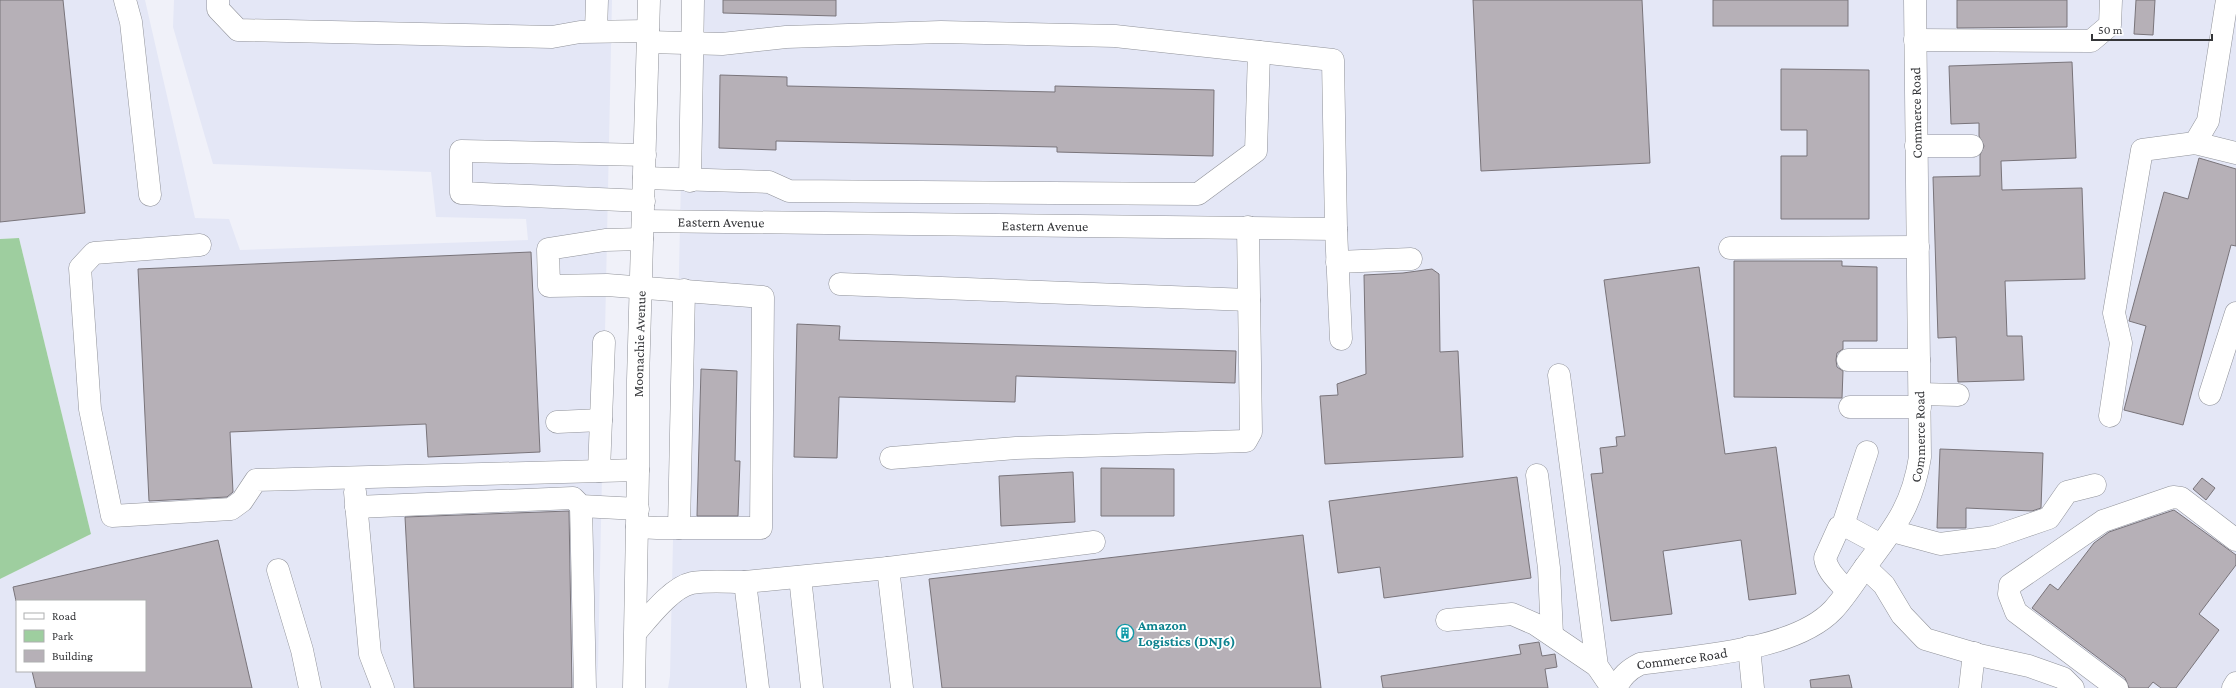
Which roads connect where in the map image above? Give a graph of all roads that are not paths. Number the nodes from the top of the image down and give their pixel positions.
1 (125, 0) edge
2 (218, 0) edge
3 (597, 0) edge
4 (649, 0) edge
5 (693, 0) edge
6 (1914, 0) edge
7 (2111, 0) edge
8 (2228, 0) edge
9 (596, 31) junction
10 (649, 37) junction
11 (1915, 40) junction
12 (692, 42) junction
13 (1259, 52) junction
14 (2195, 143) junction
15 (1916, 146) junction
16 (1972, 146) dead end
17 (2236, 153) edge
18 (645, 155) junction
19 (644, 178) junction
20 (690, 181) junction
21 (150, 196) dead end
22 (643, 220) junction
23 (1248, 227) junction
24 (1336, 229) junction
25 (200, 245) dead end
26 (1918, 247) junction
27 (1730, 248) dead end
28 (1412, 259) dead end
29 (1337, 262) junction
30 (840, 284) dead end
31 (641, 287) junction
32 (684, 290) junction
33 (1249, 300) junction
34 (2236, 313) edge
35 (1341, 340) dead end
36 (604, 342) dead end
37 (1848, 360) dead end
38 (1919, 360) junction
39 (1559, 375) dead end
40 (2210, 394) dead end
41 (1958, 395) dead end
42 (1920, 401) junction
43 (1850, 408) dead end
44 (2110, 416) dead end
45 (601, 420) junction
46 (557, 422) dead end
47 (1866, 452) dead end
48 (891, 458) dead end
49 (638, 470) junction
50 (599, 471) junction
51 (1537, 475) dead end
52 (354, 477) junction
53 (2094, 485) dead end
54 (356, 506) junction
55 (581, 506) junction
56 (638, 518) junction
57 (1843, 525) junction
58 (679, 528) junction
59 (1887, 538) junction
60 (2236, 540) edge
61 (1094, 542) dead end
62 (1865, 567) junction
63 (888, 568) junction
64 (278, 570) dead end
65 (800, 577) junction
66 (745, 582) junction
67 (1847, 591) junction
68 (1447, 620) dead end
69 (636, 632) junction
70 (1552, 636) junction
71 (1749, 647) junction
72 (1974, 653) junction
73 (1597, 666) junction
74 (2236, 683) edge
75 (310, 688) edge
76 (383, 688) edge
77 (585, 688) edge
78 (634, 688) edge
79 (758, 688) edge
80 (812, 688) edge
81 (902, 688) edge
82 (1612, 688) edge
83 (1616, 688) edge
84 (1753, 688) edge
85 (1970, 688) edge
86 (2073, 688) edge
87 (2117, 688) edge
88 (2233, 688) edge

1 - 21 street
2 - 9 street
3 - 9 street
4 - 10 street, Moonachie Avenue
5 - 12 street
6 - 11 street, Commerce Road
7 - 11 street
8 - 14 street
9 - 10 street
10 - 12 street
10 - 18 street, Moonachie Avenue
11 - 15 street, Commerce Road
12 - 13 street
12 - 20 street
13 - 20 street
13 - 24 street
14 - 17 street
14 - 44 street
15 - 16 street
15 - 26 street, Commerce Road
18 - 19 street, Moonachie Avenue
18 - 22 street
19 - 20 street
19 - 22 street, Moonachie Avenue
22 - 23 street, Eastern Avenue
22 - 31 street, Moonachie Avenue
22 - 31 street
23 - 24 street, Eastern Avenue
23 - 33 street
24 - 29 street
25 - 52 street
26 - 27 street
26 - 38 street, Commerce Road
28 - 29 street
29 - 35 street
30 - 33 street
31 - 32 street
31 - 49 street, Moonachie Avenue
32 - 58 street
32 - 58 street
33 - 48 street
34 - 40 street
36 - 45 street
37 - 38 street
38 - 42 street, Commerce Road
39 - 73 street
41 - 42 street
42 - 43 street
42 - 59 street, Commerce Road
45 - 46 street
45 - 50 street
47 - 57 street
49 - 50 street
49 - 56 street, Moonachie Avenue
50 - 52 street
51 - 70 street
52 - 54 street
53 - 59 street
54 - 55 street
54 - 76 street
55 - 56 street
55 - 77 street
56 - 58 street
56 - 69 street, Moonachie Avenue
57 - 59 street
57 - 67 street
59 - 62 street, Commerce Road
60 - 87 street
61 - 63 street
62 - 67 street, Commerce Road
62 - 72 street
63 - 65 street
63 - 81 street
64 - 75 street
65 - 66 street
65 - 80 street
66 - 69 street
66 - 79 street
67 - 71 street, Commerce Road
68 - 70 street
69 - 78 street, Moonachie Avenue
70 - 73 street
71 - 83 street, Commerce Road
71 - 84 street
72 - 85 street
72 - 86 street
73 - 82 street
74 - 88 street

